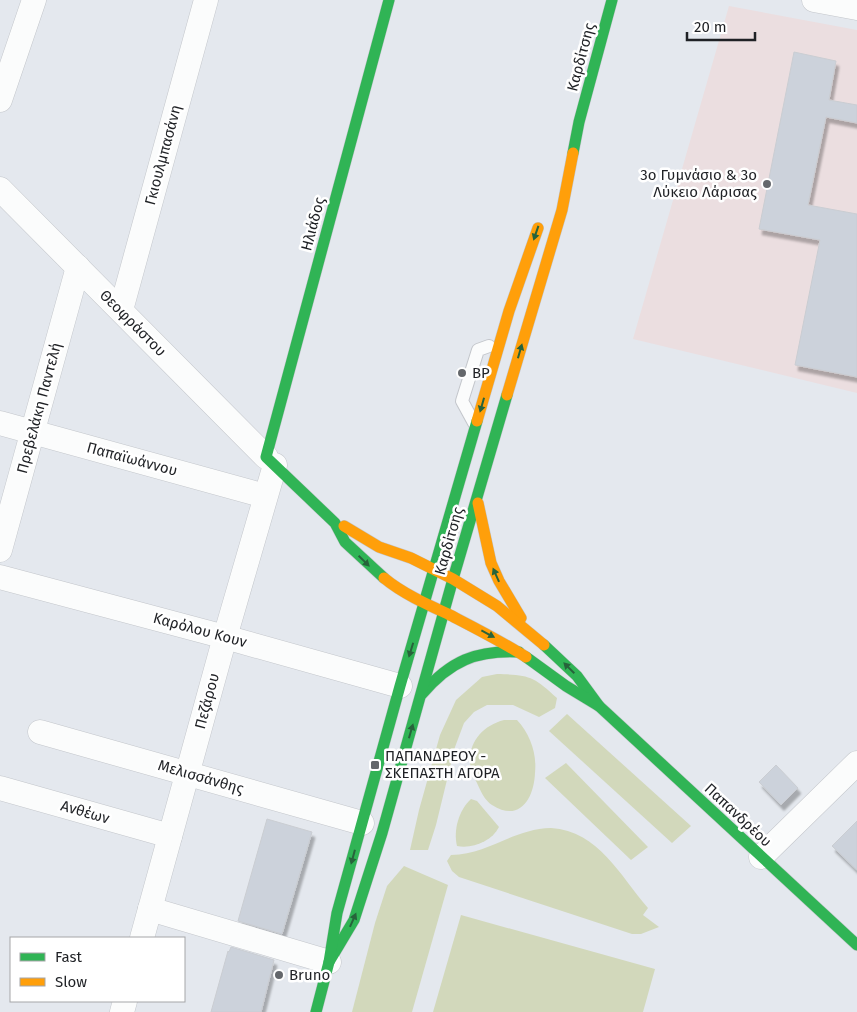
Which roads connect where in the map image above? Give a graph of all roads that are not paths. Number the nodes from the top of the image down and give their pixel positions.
1 (34, 0) edge
2 (206, 0) edge
3 (389, 0) edge
4 (612, 0) edge
5 (814, 0) edge
6 (857, 8) edge
7 (0, 100) edge
8 (579, 122) junction
9 (557, 178) dead end
10 (0, 189) edge
11 (543, 214) dead end
12 (78, 267) junction
13 (121, 310) junction
14 (489, 346) dead end
15 (0, 423) edge
16 (476, 427) junction
17 (32, 432) junction
18 (270, 461) junction
19 (265, 496) junction
20 (477, 499) junction
21 (335, 523) junction
22 (444, 538) junction
23 (0, 550) edge
24 (411, 558) junction
25 (434, 569) junction
26 (0, 577) edge
27 (454, 579) junction
28 (424, 603) junction
29 (445, 612) junction
30 (530, 632) junction
31 (225, 637) junction
32 (519, 652) junction
33 (400, 686) junction
34 (421, 695) junction
35 (600, 706) junction
36 (40, 732) dead end
37 (857, 762) edge
38 (187, 774) junction
39 (0, 788) edge
40 (362, 823) junction
41 (170, 836) junction
42 (761, 857) junction
43 (150, 909) junction
44 (142, 937) edge
45 (857, 945) edge
46 (330, 962) junction
47 (316, 1012) edge

1 - 7 street
2 - 13 street, Γκιουλμπασάνη
3 - 18 main road, Ηλιάδος
4 - 8 main road, Καρδίτσης
5 - 6 street
8 - 9 main road, Καρδίτσης
20 -> 8 main road, Καρδίτσης
10 - 12 street, Θεοφράστου
11 -> 16 main road, Καρδίτσης
12 - 13 street, Θεοφράστου
12 - 17 street, Πρεβελάκη Παντελή
13 - 18 street, Θεοφράστου
14 - 16 lane
15 - 17 street, Παπαϊωάννου
16 - 22 main road, Καρδίτσης
17 - 19 street, Παπαϊωάννου
17 - 23 street, Πρεβελάκη Παντελή
18 - 19 street, Πεζάρου
18 - 21 main road
19 - 31 street, Πεζάρου
20 - 27 main road, Καρδίτσης
30 -> 20 main road
21 - 24 main road
21 -> 28 main road
22 - 24 main road
22 - 25 main road, Καρδίτσης
24 - 25 main road
25 - 27 main road
25 - 28 main road, Καρδίτσης
26 - 31 street, Καρόλου Κουν
27 - 29 main road, Καρδίτσης
27 - 30 main road
28 - 29 main road
28 -> 33 main road, Καρδίτσης
29 -> 32 main road
29 - 34 main road, Καρδίτσης
35 -> 30 main road
31 - 33 street, Καρόλου Κουν
31 - 38 street, Πεζάρου
32 - 34 main road
32 - 35 main road
33 - 40 main road, Καρδίτσης
46 -> 34 main road, Καρδίτσης
35 - 42 main road, Παπανδρέου
36 - 38 street, Μελισσάνθης
37 - 42 street
38 - 40 street, Μελισσάνθης
38 - 41 street, Πεζάρου
39 - 41 street, Ανθέων
40 -> 46 main road, Καρδίτσης
41 - 43 street, Πεζάρου
42 - 45 main road, Παπανδρέου
43 - 44 street, Πεζάρου
43 - 46 street
46 - 47 main road, Καρδίτσης

